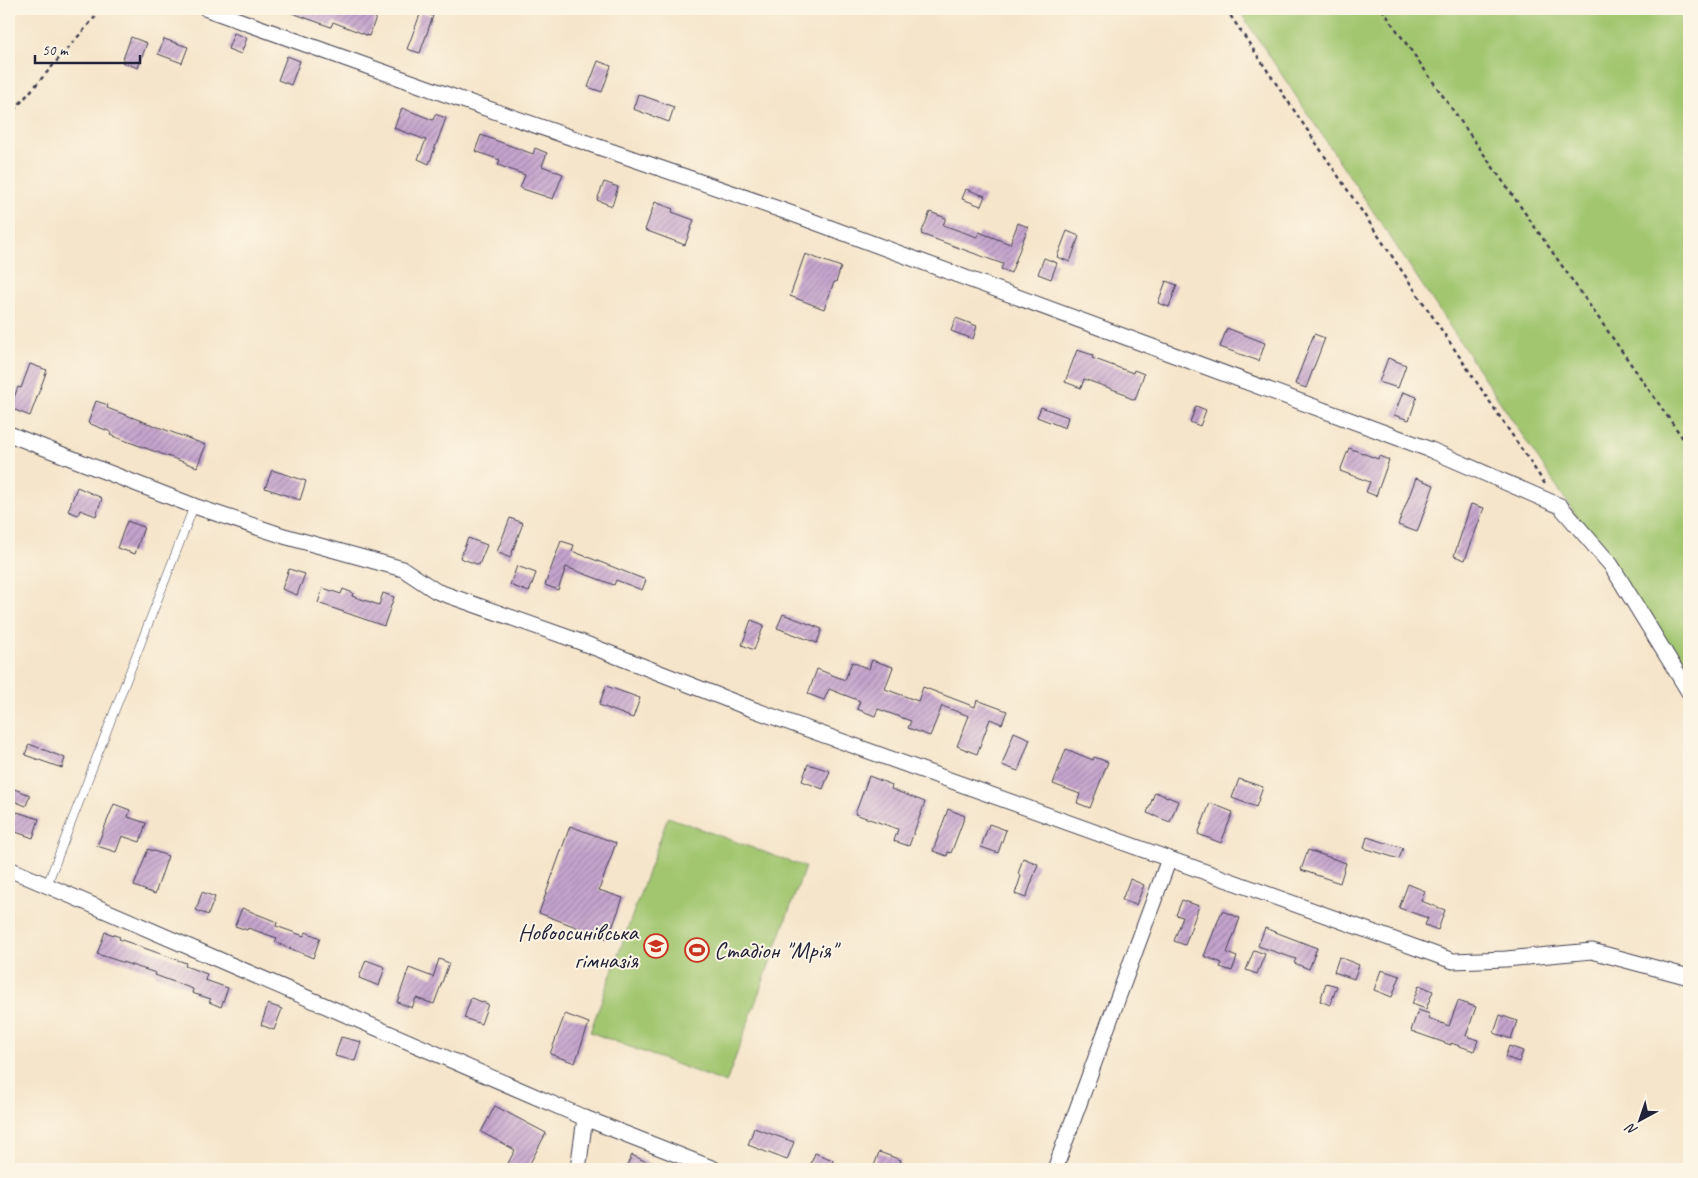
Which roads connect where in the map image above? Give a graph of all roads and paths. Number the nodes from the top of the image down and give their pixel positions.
1 (102, 9) edge
2 (207, 9) edge
3 (1226, 9) edge
4 (1382, 9) edge
5 (9, 116) edge
6 (9, 434) edge
7 (1689, 447) edge
8 (194, 506) junction
9 (1560, 506) junction
10 (1689, 692) edge
11 (1168, 859) junction
12 (9, 869) edge
13 (47, 885) junction
14 (1689, 977) edge
15 (585, 1118) junction
16 (578, 1169) edge
17 (714, 1169) edge
18 (1055, 1169) edge

1 - 5 path
2 - 9 street
3 - 9 path
4 - 7 path
6 - 8 street
8 - 11 street
8 - 13 lane
9 - 10 street
11 - 14 street
11 - 18 street
12 - 13 street
13 - 15 street
15 - 16 street
15 - 17 street

